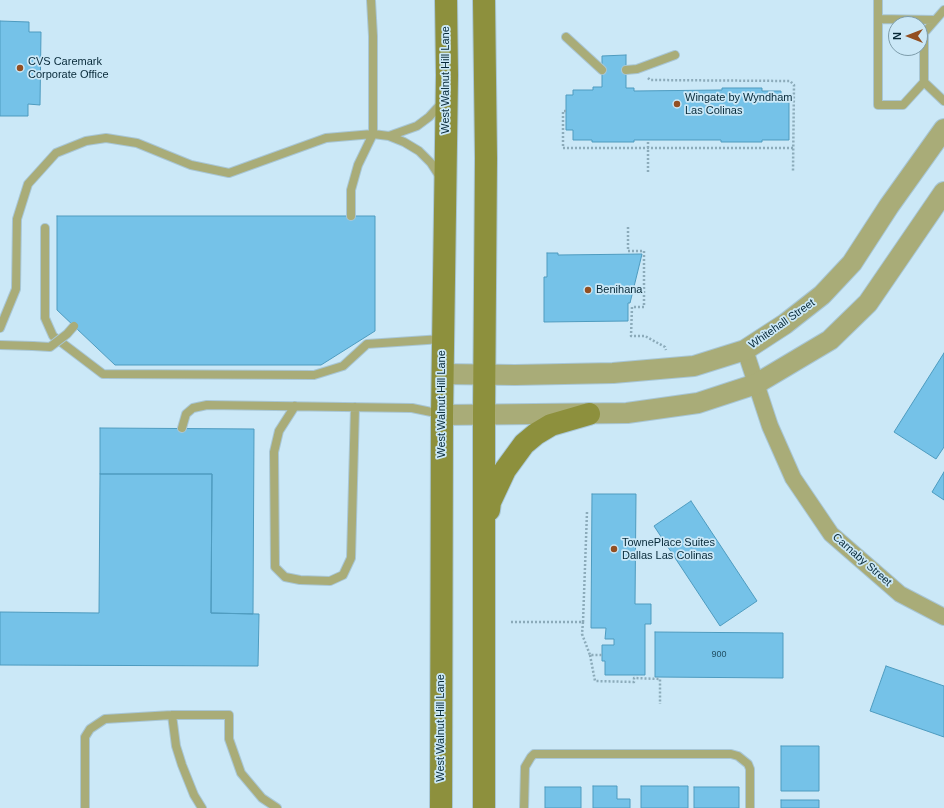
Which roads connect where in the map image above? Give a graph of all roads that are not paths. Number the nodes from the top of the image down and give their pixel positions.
1 (371, 0) edge
2 (446, 0) edge
3 (484, 0) edge
4 (878, 0) edge
5 (944, 10) edge
6 (878, 19) junction
7 (935, 20) junction
8 (566, 37) dead end
9 (675, 55) dead end
10 (602, 70) dead end
11 (626, 70) dead end
12 (446, 75) junction
13 (924, 82) junction
14 (944, 101) edge
15 (944, 129) edge
16 (373, 134) junction
17 (389, 136) junction
18 (944, 192) edge
19 (445, 206) junction
20 (351, 216) dead end
21 (45, 228) dead end
22 (74, 326) dead end
23 (0, 328) edge
24 (443, 339) junction
25 (0, 345) edge
26 (745, 350) junction
27 (442, 374) junction
28 (484, 374) junction
29 (756, 384) junction
30 (295, 406) junction
31 (355, 407) junction
32 (589, 414) junction
33 (442, 415) junction
34 (484, 415) junction
35 (182, 428) dead end
36 (484, 537) junction
37 (944, 617) edge
38 (172, 715) junction
39 (85, 808) edge
40 (202, 808) edge
41 (277, 808) edge
42 (441, 808) edge
43 (484, 808) edge
44 (524, 808) edge
45 (750, 808) edge

1 - 16 lane
2 - 12 main road, West Walnut Hill Lane
3 - 28 main road
4 - 6 lane
5 - 7 lane
6 - 7 lane
6 - 13 lane
7 - 13 lane
8 - 10 lane
9 - 11 lane
12 - 17 lane
12 - 19 main road, West Walnut Hill Lane
13 - 14 lane
15 - 26 street, Whitehall Street
16 - 17 lane
16 - 20 lane
16 - 23 lane
17 - 19 lane
18 - 29 street
19 - 24 main road, West Walnut Hill Lane
21 - 24 lane
22 - 25 lane, bridge
24 - 27 main road, West Walnut Hill Lane
26 - 28 street, Whitehall Street
26 - 29 street, Carnaby Street
27 - 28 street, Whitehall Street
27 - 33 main road, West Walnut Hill Lane
28 - 34 main road
29 - 32 street
29 - 37 street, Carnaby Street
30 - 31 lane
30 - 31 lane
30 - 35 lane
31 - 33 lane
32 - 34 street
32 - 36 main road
33 - 34 street
33 - 42 main road, West Walnut Hill Lane
34 - 36 main road
36 - 43 main road
38 - 39 lane
38 - 40 lane
38 - 41 lane
44 - 45 lane

